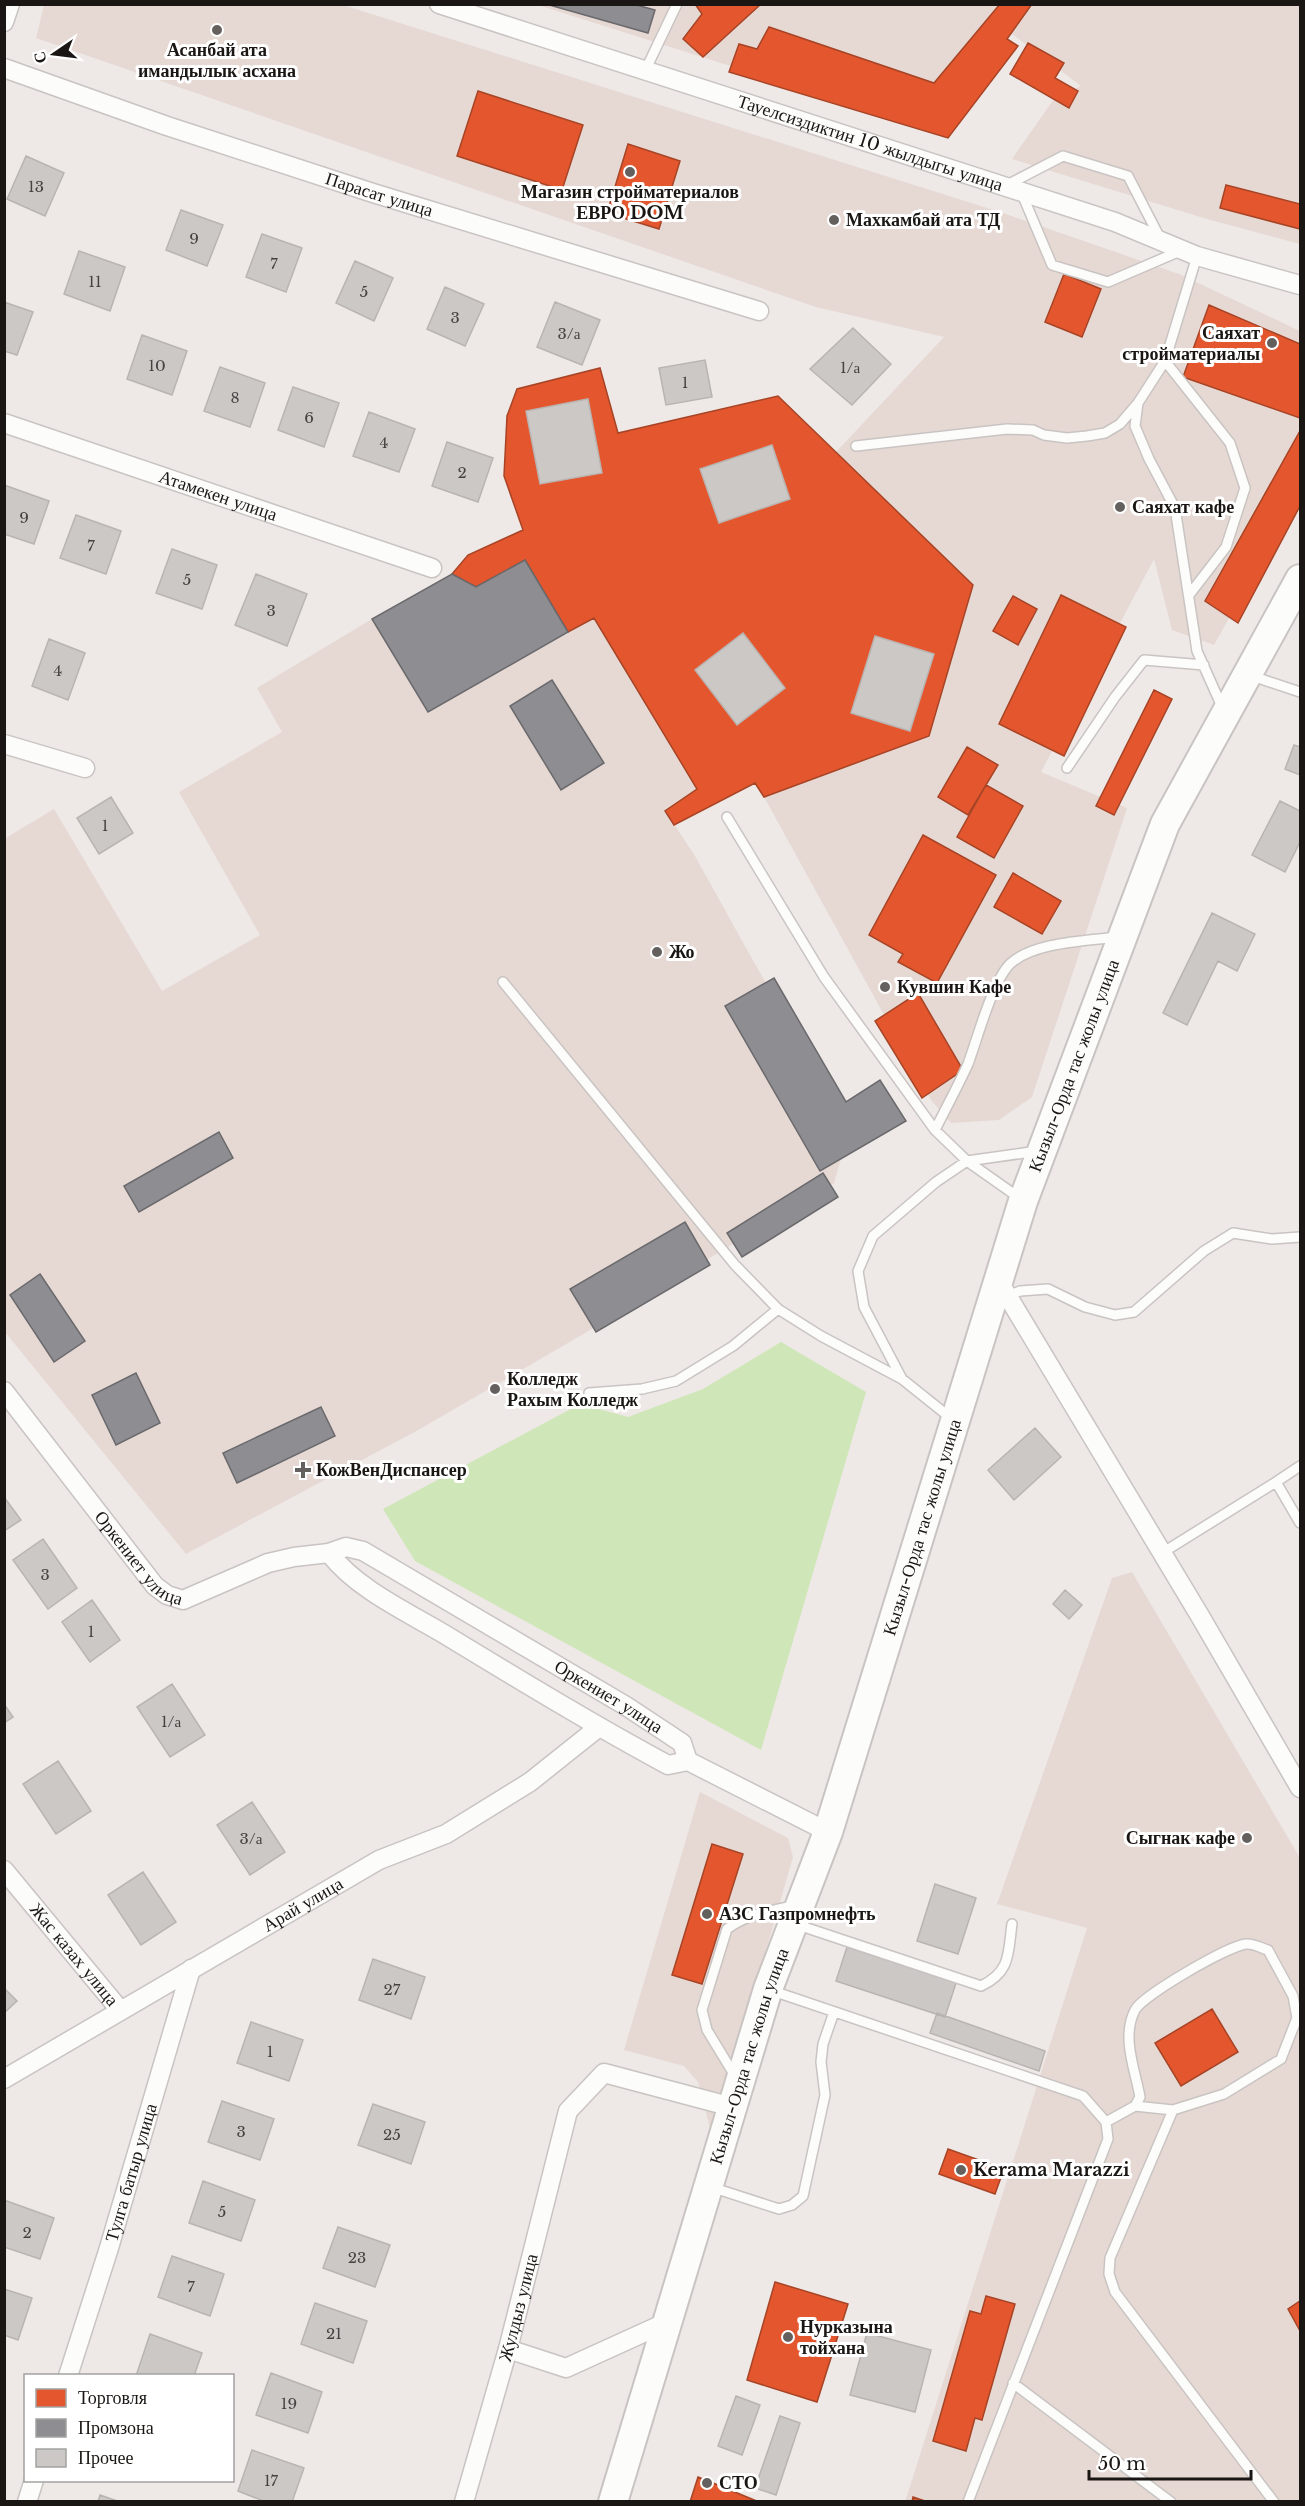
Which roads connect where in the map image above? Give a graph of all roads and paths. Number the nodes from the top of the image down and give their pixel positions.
1 (10, 4) edge
2 (439, 4) edge
3 (677, 4) edge
4 (4, 22) edge
5 (4, 68) edge
6 (645, 70) junction
7 (1013, 189) junction
8 (1162, 242) junction
9 (1190, 253) junction
10 (1300, 285) edge
11 (759, 311) dead end
12 (1165, 361) junction
13 (1138, 403) junction
14 (4, 423) edge
15 (856, 446) dead end
16 (432, 568) dead end
17 (1300, 579) edge
18 (1190, 595) junction
19 (1204, 665) junction
20 (1247, 674) junction
21 (1300, 692) edge
22 (1226, 714) junction
23 (4, 744) edge
24 (85, 768) dead end
25 (1067, 768) dead end
26 (728, 817) dead end
27 (1122, 936) junction
28 (503, 982) dead end
29 (935, 1130) junction
30 (1041, 1151) junction
31 (967, 1161) junction
32 (1023, 1201) junction
33 (1300, 1237) edge
34 (1003, 1288) junction
35 (778, 1309) junction
36 (902, 1379) junction
37 (4, 1391) edge
38 (589, 1393) dead end
39 (956, 1422) junction
40 (1300, 1466) edge
41 (1276, 1482) junction
42 (1300, 1523) edge
43 (329, 1553) junction
44 (1162, 1553) junction
45 (599, 1727) junction
46 (688, 1761) junction
47 (1300, 1788) edge
48 (828, 1832) junction
49 (4, 1870) edge
50 (797, 1914) junction
51 (1012, 1924) dead end
52 (190, 1969) junction
53 (768, 1989) junction
54 (120, 2010) junction
55 (834, 2012) junction
56 (4, 2079) edge
57 (736, 2095) junction
58 (1135, 2106) junction
59 (1173, 2110) junction
60 (1106, 2122) junction
61 (709, 2187) junction
62 (665, 2323) junction
63 (508, 2349) junction
64 (69, 2374) edge
65 (1013, 2383) junction
66 (34, 2482) edge
67 (27, 2502) edge
68 (464, 2502) edge
69 (613, 2502) edge
70 (968, 2502) edge
71 (1171, 2502) edge
72 (1274, 2502) edge

1 - 4 street
2 - 6 street, Тауелсиздиктин 10 жылдыгы улица
3 - 6 lane
5 - 11 street, Парасат улица
6 - 7 street, Тауелсиздиктин 10 жылдыгы улица
7 - 8 street, Тауелсиздиктин 10 жылдыгы улица
7 - 8 lane
7 - 9 lane
8 - 9 street, Тауелсиздиктин 10 жылдыгы улица
9 - 10 street, Тауелсиздиктин 10 жылдыгы улица
9 - 12 lane
12 - 13 lane
12 - 18 lane
13 - 15 lane
13 - 18 lane
14 - 16 street, Атамекен улица
17 - 20 main road, Кызыл-Орда тас жолы улица
18 - 19 lane
19 - 22 lane
19 - 25 lane
20 - 21 lane
20 - 22 main road, Кызыл-Орда тас жолы улица
22 - 27 main road, Кызыл-Орда тас жолы улица
23 - 24 street
26 - 29 lane
27 - 29 lane
27 - 30 main road, Кызыл-Орда тас жолы улица
28 - 35 lane
29 - 31 lane
30 - 31 lane
30 - 32 main road, Кызыл-Орда тас жолы улица
31 - 32 lane
31 - 36 lane
32 - 34 main road, Кызыл-Орда тас жолы улица
33 - 34 lane
34 - 39 main road, Кызыл-Орда тас жолы улица
34 - 44 street
35 - 36 lane
35 - 38 lane
36 - 39 lane
37 - 43 street, Оркениет улица
39 - 48 main road, Кызыл-Орда тас жолы улица
40 - 41 lane
41 - 42 lane
41 - 44 lane
43 - 45 street, Оркениет улица
43 - 46 street, Оркениет улица
44 - 47 street
45 - 46 street, Оркениет улица
45 - 52 street, Арай улица
46 - 48 street, Оркениет улица
48 - 50 main road, Кызыл-Орда тас жолы улица
49 - 54 street, Жас казах улица
50 - 51 lane
50 - 53 main road, Кызыл-Орда тас жолы улица
50 - 57 lane
52 - 54 street, Арай улица
52 - 64 street, Тулга батыр улица
53 - 55 lane
53 - 57 main road, Кызыл-Орда тас жолы улица
54 - 56 street, Арай улица
55 - 60 lane
55 - 61 lane
57 - 61 main road, Кызыл-Орда тас жолы улица
57 - 63 street, Жулдыз улица
58 - 59 lane
58 - 59 lane
58 - 60 lane
59 - 72 lane
60 - 65 lane
61 - 62 main road, Кызыл-Орда тас жолы улица
62 - 63 street
62 - 69 main road, Кызыл-Орда тас жолы улица
63 - 68 street, Жулдыз улица
65 - 70 lane
65 - 71 lane
66 - 67 street

